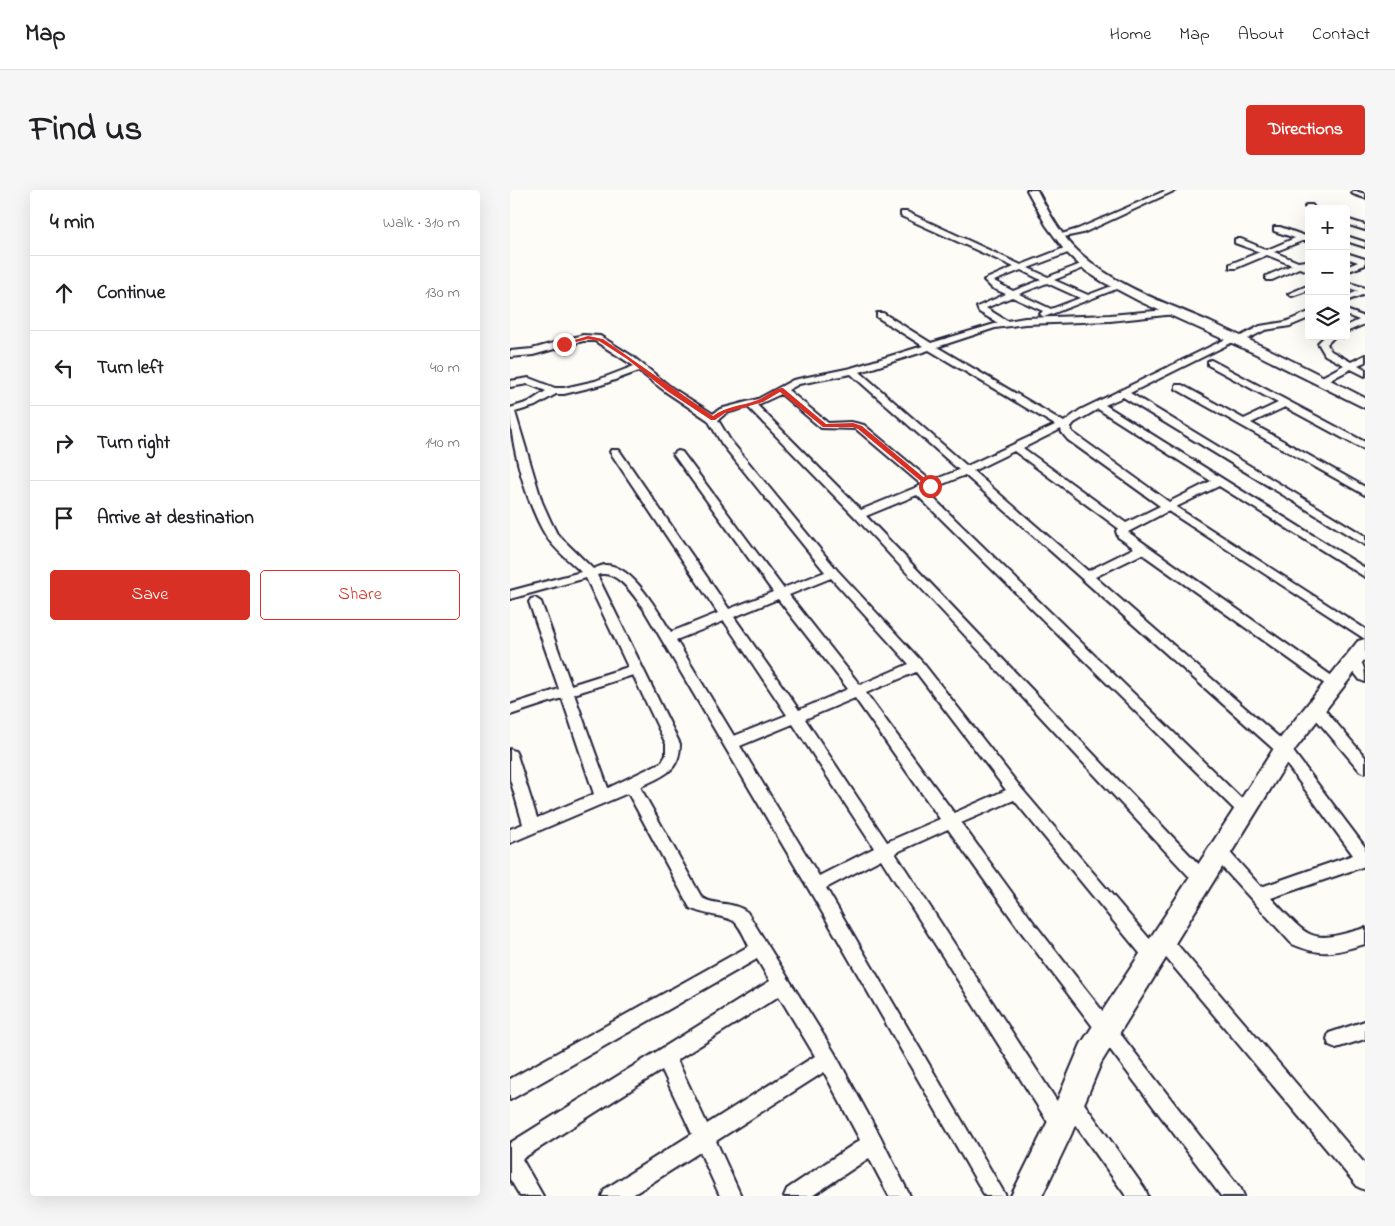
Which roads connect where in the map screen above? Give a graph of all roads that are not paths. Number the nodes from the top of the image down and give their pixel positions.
1 (1032, 190) edge
2 (1173, 190) edge
3 (1355, 193) dead end
4 (1365, 196) edge
5 (904, 214) dead end
6 (1350, 222) edge
7 (1365, 228) edge
8 (1278, 229) dead end
9 (1059, 236) junction
10 (1305, 239) edge
11 (1350, 239) edge
12 (1238, 241) dead end
13 (1365, 245) edge
14 (1070, 249) junction
15 (1266, 252) junction
16 (1350, 256) edge
17 (1365, 262) edge
18 (1305, 263) edge
19 (1086, 264) junction
20 (1299, 265) junction
21 (1233, 266) dead end
22 (1019, 267) junction
23 (1305, 267) edge
24 (1350, 268) edge
25 (1269, 278) dead end
26 (1046, 279) junction
27 (1350, 285) edge
28 (1120, 286) junction
29 (1305, 289) edge
30 (1365, 291) edge
31 (1010, 294) junction
32 (1292, 294) dead end
33 (1350, 297) edge
34 (1087, 298) junction
35 (1175, 311) junction
36 (1051, 312) junction
37 (1350, 314) edge
38 (880, 315) dead end
39 (1305, 317) edge
40 (1365, 320) edge
41 (1025, 321) junction
42 (1006, 324) junction
43 (1350, 327) edge
44 (1237, 339) junction
45 (1326, 340) edge
46 (932, 348) junction
47 (510, 354) edge
48 (1365, 358) edge
49 (1211, 363) dead end
50 (1349, 366) junction
51 (641, 367) junction
52 (853, 371) junction
53 (1365, 373) edge
54 (1321, 381) junction
55 (510, 384) edge
56 (1179, 387) dead end
57 (781, 389) junction
58 (554, 391) junction
59 (1122, 393) junction
60 (1285, 402) junction
61 (750, 404) junction
62 (1365, 404) edge
63 (1098, 405) junction
64 (510, 411) edge
65 (713, 419) junction
66 (1244, 423) junction
67 (1064, 426) junction
68 (1365, 446) edge
69 (1015, 447) junction
70 (616, 452) dead end
71 (678, 454) dead end
72 (967, 470) junction
73 (1220, 481) junction
74 (924, 488) junction
75 (1365, 492) edge
76 (1169, 507) junction
77 (858, 515) junction
78 (1125, 528) junction
79 (1365, 541) edge
80 (1142, 549) junction
81 (588, 572) junction
82 (833, 573) junction
83 (1365, 573) edge
84 (1087, 576) junction
85 (781, 594) junction
86 (510, 595) edge
87 (535, 602) dead end
88 (726, 616) junction
89 (1365, 635) edge
90 (668, 638) junction
91 (1361, 662) edge
92 (918, 666) junction
93 (636, 668) junction
94 (1334, 684) junction
95 (857, 691) junction
96 (565, 692) junction
97 (1315, 708) junction
98 (510, 710) edge
99 (796, 717) junction
100 (733, 743) junction
101 (1284, 750) junction
102 (510, 756) edge
103 (1365, 766) edge
104 (631, 786) junction
105 (1016, 792) junction
106 (603, 797) junction
107 (1245, 811) junction
108 (950, 820) junction
109 (532, 827) junction
110 (510, 836) edge
111 (883, 851) junction
112 (1219, 852) junction
113 (1364, 859) edge
114 (1202, 878) junction
115 (816, 885) junction
116 (1258, 895) junction
117 (1365, 936) edge
118 (761, 948) junction
119 (1158, 949) junction
120 (782, 984) junction
121 (1365, 1030) edge
122 (1106, 1031) junction
123 (1336, 1039) dead end
124 (666, 1057) junction
125 (827, 1059) junction
126 (510, 1090) edge
127 (1071, 1102) junction
128 (1061, 1125) junction
129 (704, 1138) junction
130 (873, 1143) junction
131 (510, 1155) edge
132 (1365, 1180) edge
133 (515, 1181) edge
134 (533, 1196) edge
135 (612, 1196) edge
136 (731, 1196) edge
137 (794, 1196) edge
138 (900, 1196) edge
139 (996, 1196) edge
140 (1026, 1196) edge
141 (1138, 1196) edge
142 (1234, 1196) edge

1 - 9 main road
2 - 9 street
3 - 4 street
5 - 22 street
6 - 7 street
8 - 10 street
9 - 14 main road
10 - 15 street
11 - 13 street
12 - 15 street
14 - 19 main road
14 - 22 street
15 - 20 street
15 - 21 street
16 - 17 street
17 - 24 street
18 - 20 street
19 - 26 street
19 - 28 main road
20 - 23 street
20 - 25 street
22 - 26 street
22 - 31 street
26 - 31 street
26 - 34 street
27 - 30 street
28 - 34 street
28 - 35 main road
29 - 32 street
30 - 33 street
31 - 36 street
31 - 42 street
34 - 36 street
35 - 41 street
35 - 44 main road
36 - 41 street
37 - 40 street
38 - 46 street
39 - 44 street
40 - 43 street
41 - 42 street
42 - 46 street
44 - 54 main road
44 - 59 street
45 - 50 street
46 - 52 street
46 - 67 street
47 - 51 street
48 - 50 street
49 - 60 street
50 - 53 street
50 - 54 street
51 - 58 street
51 - 65 street
52 - 57 street
52 - 72 street
54 - 62 main road
55 - 58 street
56 - 66 street
57 - 61 street
57 - 74 street
58 - 64 street
59 - 63 street
59 - 79 street
60 - 66 street
60 - 68 street
61 - 65 street
61 - 77 street
63 - 67 street
63 - 73 street
64 - 81 street
65 - 82 street
66 - 75 street
67 - 69 street
67 - 76 street
69 - 72 street
69 - 78 street
70 - 88 street
71 - 85 street
72 - 74 street
72 - 84 street
73 - 76 street
73 - 83 street
74 - 77 street
74 - 107 street
76 - 78 street
76 - 89 street
77 - 114 street
78 - 80 street
80 - 84 street
80 - 94 street
81 - 86 street
81 - 90 street
81 - 93 street
82 - 85 street
82 - 92 street
84 - 101 street
85 - 88 street
85 - 95 street
87 - 96 street
88 - 90 street
88 - 99 street
90 - 100 street
91 - 94 main road
92 - 95 street
92 - 105 street
93 - 96 street
93 - 104 street
94 - 97 main road
95 - 99 street
95 - 108 street
96 - 98 street
96 - 106 street
97 - 101 main road
97 - 103 street
99 - 100 street
99 - 111 street
100 - 115 street
101 - 107 main road
101 - 113 street
102 - 109 street
104 - 106 street
104 - 118 street
105 - 108 street
105 - 119 street
106 - 109 street
107 - 112 main road
108 - 111 street
108 - 122 street
109 - 110 street
111 - 115 street
111 - 128 street
112 - 114 main road
112 - 116 street
113 - 116 street
114 - 119 main road
115 - 139 street
116 - 117 street
118 - 120 street
118 - 126 street
119 - 122 main road
119 - 132 street
120 - 124 street
120 - 125 street
121 - 123 street
122 - 127 main road
122 - 142 street
124 - 129 street
124 - 131 street
125 - 129 street
125 - 130 street
127 - 128 main road
127 - 141 street
128 - 140 main road
129 - 135 street
129 - 136 street
130 - 137 street
130 - 138 street
131 - 133 street
133 - 134 street

